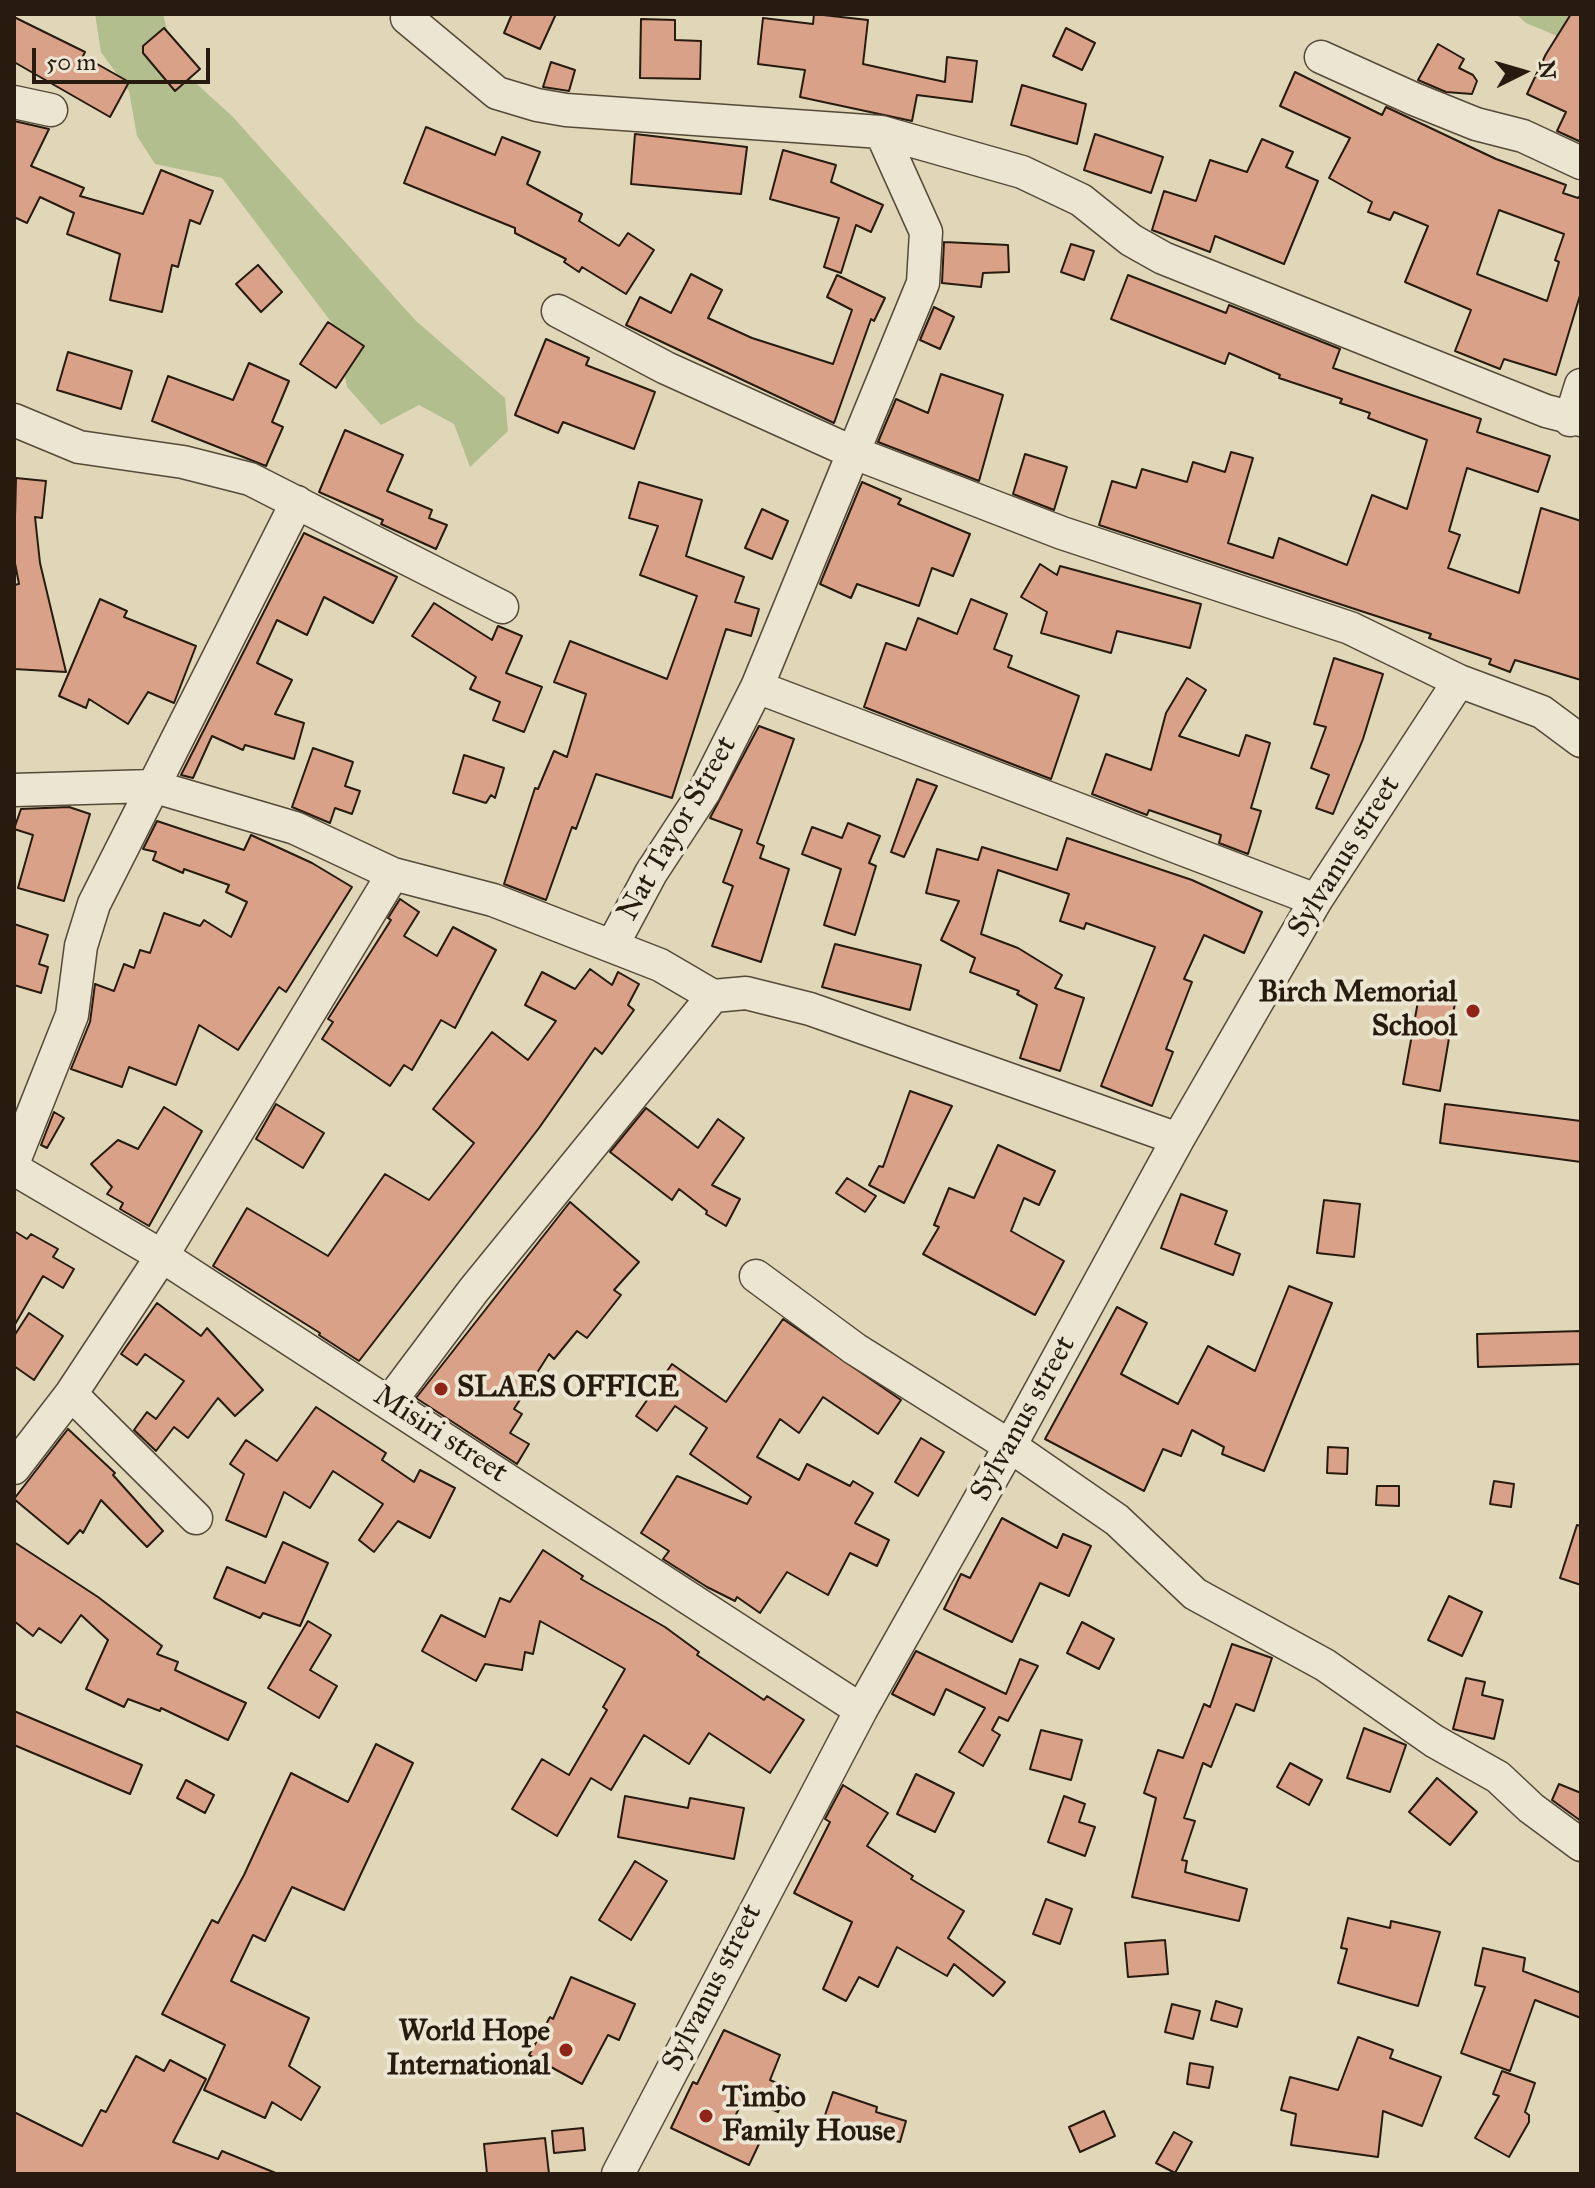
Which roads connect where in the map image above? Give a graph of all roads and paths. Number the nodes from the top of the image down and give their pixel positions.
1 (407, 18) dead end
2 (1321, 57) dead end
3 (14, 102) edge
4 (51, 110) dead end
5 (881, 132) junction
6 (1581, 163) edge
7 (558, 311) dead end
8 (1581, 385) edge
9 (14, 420) edge
10 (1575, 420) edge
11 (852, 452) junction
12 (297, 502) junction
13 (502, 607) dead end
14 (1459, 681) junction
15 (757, 687) junction
16 (1581, 741) edge
17 (152, 786) junction
18 (14, 790) edge
19 (393, 874) junction
20 (1316, 900) junction
21 (612, 946) junction
22 (713, 996) junction
23 (1178, 1139) junction
24 (14, 1161) edge
25 (14, 1169) edge
26 (162, 1256) junction
27 (756, 1276) dead end
28 (71, 1394) junction
29 (389, 1403) junction
30 (1010, 1446) junction
31 (14, 1468) edge
32 (196, 1518) dead end
33 (861, 1710) junction
34 (1581, 1845) edge
35 (618, 2174) edge

1 - 5 street
2 - 6 street
3 - 4 street
5 - 10 street
5 - 11 street, Nat Tayor Street
7 - 11 street
8 - 10 street
9 - 12 street
11 - 14 street
11 - 15 street, Nat Tayor Street
12 - 13 street
12 - 17 street
14 - 16 street
14 - 20 street, Sylvanus street
15 - 20 street
15 - 21 street, Nat Tayor Street
17 - 18 street
17 - 19 street
17 - 24 street
19 - 21 street
19 - 26 street
20 - 23 street, Sylvanus street
21 - 22 street, Nat Tayor Street
22 - 23 street
22 - 29 street
23 - 30 street, Sylvanus street
25 - 26 street, Misiri street
26 - 28 street
26 - 29 street, Misiri street
27 - 30 street
28 - 31 street
28 - 32 street
29 - 33 street, Misiri street
30 - 33 street, Sylvanus street
30 - 34 street
33 - 35 street, Sylvanus street

